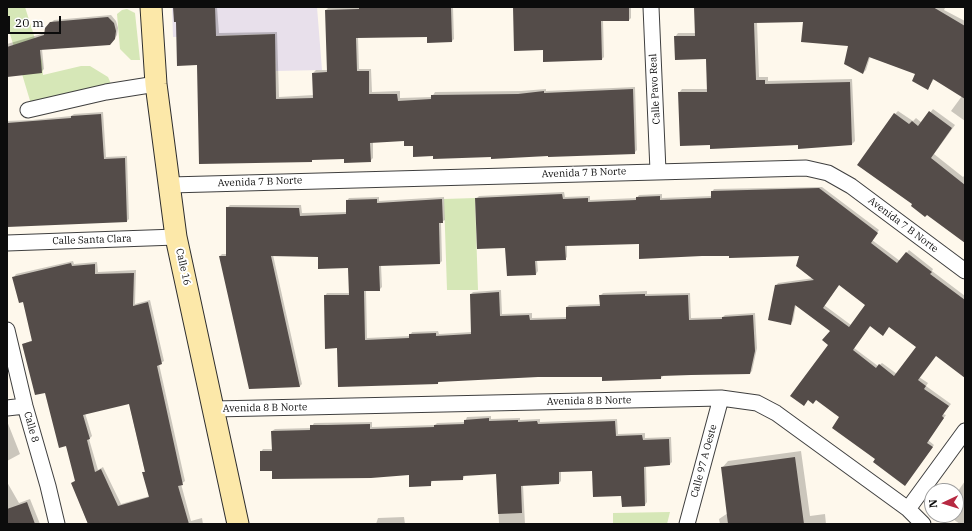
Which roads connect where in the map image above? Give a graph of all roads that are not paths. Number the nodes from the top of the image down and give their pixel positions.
1 (151, 7) edge
2 (651, 7) edge
3 (156, 84) junction
4 (28, 110) dead end
5 (658, 171) junction
6 (170, 185) junction
7 (176, 237) junction
8 (7, 244) edge
9 (965, 271) edge
10 (7, 330) edge
11 (721, 398) junction
12 (25, 406) junction
13 (7, 408) edge
14 (214, 409) junction
15 (965, 432) edge
16 (908, 509) junction
17 (57, 524) edge
18 (238, 524) edge
19 (687, 524) edge
20 (922, 524) edge

1 - 3 main road, Calle 16
2 - 5 street, Calle Pavo Real
3 - 4 street
3 - 6 main road, Calle 16
5 - 6 street, Avenida 7 B Norte
5 - 9 street, Avenida 7 B Norte
6 - 7 main road, Calle 16
7 - 8 street, Calle Santa Clara
7 - 14 main road, Calle 16
10 - 12 street, Calle 8
11 - 14 street, Avenida 8 B Norte
11 - 16 street, Avenida 8 B Norte
11 - 19 street, Calle 97 A Oeste
12 - 13 street
12 - 17 street, Calle 8
14 - 18 main road, Calle 16
15 - 16 street
16 - 20 street, Avenida 8 B Norte

